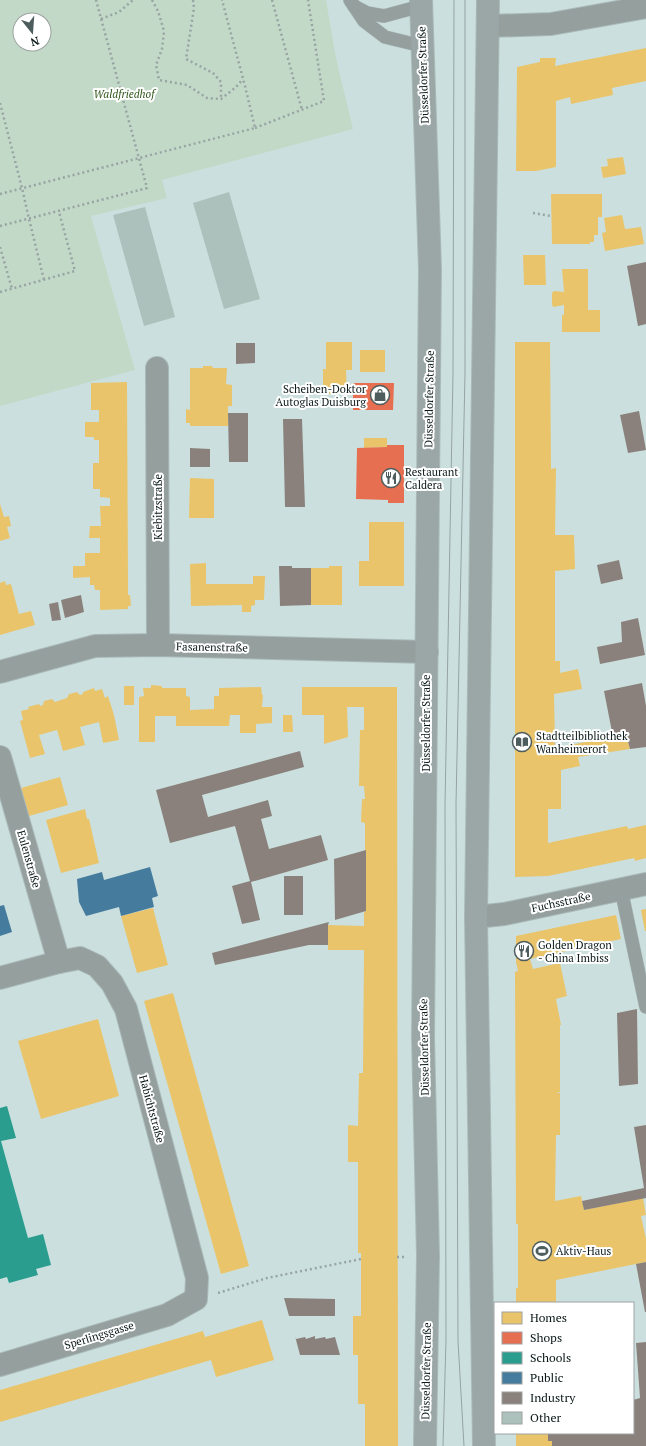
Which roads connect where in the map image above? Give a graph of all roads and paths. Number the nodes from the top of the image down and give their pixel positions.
1 (96, 0) edge
2 (133, 0) edge
3 (152, 0) edge
4 (193, 0) edge
5 (222, 0) edge
6 (272, 0) edge
7 (308, 0) edge
8 (488, 0) edge
9 (351, 3) edge
10 (421, 3) edge
11 (646, 7) edge
12 (101, 19) junction
13 (489, 26) junction
14 (422, 46) junction
15 (244, 79) junction
16 (221, 99) junction
17 (0, 103) edge
18 (302, 110) junction
19 (255, 128) junction
20 (139, 157) junction
21 (22, 188) junction
22 (0, 194) edge
23 (58, 212) junction
24 (533, 213) dead end
25 (551, 216) dead end
26 (28, 219) junction
27 (0, 226) edge
28 (0, 247) edge
29 (44, 280) junction
30 (12, 289) junction
31 (0, 292) edge
32 (157, 368) dead end
33 (158, 645) junction
34 (427, 652) junction
35 (0, 672) edge
36 (0, 757) edge
37 (646, 884) edge
38 (621, 889) junction
39 (476, 917) junction
40 (59, 962) junction
41 (0, 978) edge
42 (646, 1007) edge
43 (361, 1259) dead end
44 (196, 1299) junction
45 (0, 1365) edge
46 (425, 1446) edge
47 (484, 1446) edge

1 - 12 path
2 - 12 path
3 - 16 path
4 - 16 path
5 - 15 path
6 - 18 path
7 - 18 path
8 - 13 main road
9 - 10 lane
9 - 14 lane
10 - 14 main road, Düsseldorfer Straße
11 - 13 street
12 - 20 path
13 - 39 main road
14 - 34 main road, Düsseldorfer Straße
15 - 16 path
15 - 19 path
17 - 21 path
18 - 19 path
19 - 20 path
20 - 21 path
20 - 23 path
21 - 22 path
21 - 26 path
23 - 26 path
23 - 29 path
24 - 25 path
26 - 27 path
26 - 29 path
28 - 30 path
29 - 30 path
30 - 31 path
32 - 33 street, Kiebitzstraße
33 - 34 street, Fasanenstraße
33 - 35 street, Fasanenstraße
34 - 46 main road, Düsseldorfer Straße
36 - 40 street, Eulenstraße
37 - 38 street, Fuchsstraße
38 - 39 street, Fuchsstraße
38 - 42 lane
39 - 47 main road
40 - 41 street, Habichtstraße
40 - 44 street, Habichtstraße
43 - 44 path
44 - 45 street, Sperlingsgasse

